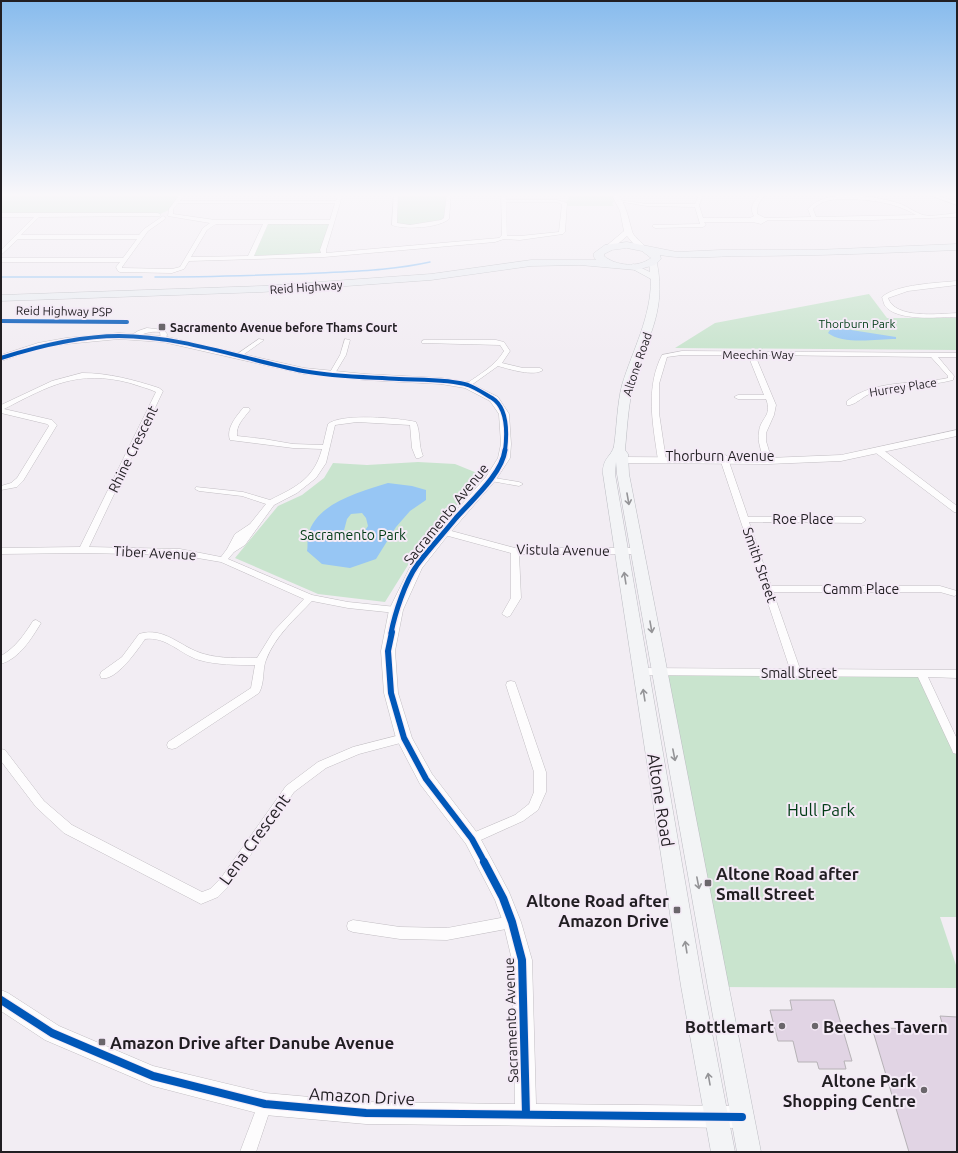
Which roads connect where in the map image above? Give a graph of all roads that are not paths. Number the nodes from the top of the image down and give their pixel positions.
1 (134, 247) edge
2 (195, 247) edge
3 (255, 247) edge
4 (324, 247) edge
5 (422, 247) edge
6 (608, 247) edge
7 (615, 247) edge
8 (636, 247) edge
9 (645, 248) junction
10 (957, 248) edge
11 (604, 250) junction
12 (324, 255) junction
13 (250, 258) junction
14 (188, 259) junction
15 (1, 260) edge
16 (124, 260) junction
17 (654, 261) junction
18 (609, 264) junction
19 (633, 267) junction
20 (656, 283) junction
21 (957, 283) edge
22 (1, 297) edge
23 (957, 315) edge
24 (261, 340) dead end
25 (347, 340) dead end
26 (424, 342) dead end
27 (751, 354) junction
28 (933, 354) junction
29 (957, 355) edge
30 (238, 356) junction
31 (1, 358) edge
32 (497, 364) junction
33 (540, 370) dead end
34 (332, 374) junction
35 (468, 385) junction
36 (738, 397) dead end
37 (769, 397) junction
38 (850, 403) dead end
39 (1, 410) edge
40 (246, 410) dead end
41 (957, 433) edge
42 (325, 447) junction
43 (879, 451) junction
44 (621, 455) junction
45 (419, 456) dead end
46 (662, 458) junction
47 (724, 458) junction
48 (768, 459) junction
49 (491, 479) junction
50 (519, 484) dead end
51 (1, 488) edge
52 (199, 489) dead end
53 (271, 503) junction
54 (956, 509) edge
55 (744, 519) junction
56 (862, 520) dead end
57 (444, 532) junction
58 (83, 550) junction
59 (1, 551) edge
60 (515, 551) junction
61 (620, 551) junction
62 (637, 551) junction
63 (223, 560) junction
64 (768, 589) junction
65 (954, 593) dead end
66 (310, 598) junction
67 (396, 610) junction
68 (507, 614) dead end
69 (36, 623) dead end
70 (1, 660) edge
71 (260, 662) junction
72 (649, 672) junction
73 (796, 673) junction
74 (921, 674) junction
75 (957, 674) edge
76 (105, 675) dead end
77 (511, 686) dead end
78 (404, 738) junction
79 (172, 745) dead end
80 (957, 750) edge
81 (1, 754) edge
82 (472, 839) junction
83 (512, 922) junction
84 (353, 926) dead end
85 (1, 1000) edge
86 (265, 1104) junction
87 (526, 1114) junction
88 (716, 1117) junction
89 (742, 1117) junction
90 (248, 1152) edge
91 (723, 1152) edge
92 (749, 1152) edge

1 - 16 street
2 - 14 street
3 - 13 street
4 - 12 street
5 - 12 street
6 - 11 street
7 - 11 highway, Reid Highway
8 - 9 highway, Reid Highway
9 - 10 highway
9 - 17 highway
10 - 17 highway
11 - 18 highway
11 - 22 highway, Reid Highway
12 - 13 street
13 - 14 street
14 - 16 street
15 - 16 street
17 - 19 highway
17 - 20 main road, Altone Road
18 - 19 highway, Reid Highway
18 - 22 highway, Reid Highway
19 - 20 main road
20 - 44 main road, Altone Road
21 - 23 street
24 - 30 street
25 - 34 street
26 - 32 street
27 - 28 street, Meechin Way
27 - 37 street
27 - 46 street, Meechin Way
28 - 29 street, Meechin Way
28 - 38 street, Hurrey Place
30 - 31 street, Sacramento Avenue
30 - 34 street, Sacramento Avenue
32 - 33 street
32 - 35 street
34 - 35 street, Sacramento Avenue
35 - 49 street, Sacramento Avenue
36 - 37 street
37 - 48 street
39 - 51 street
39 - 58 street, Rhine Crescent
40 - 42 street
41 - 43 street, Thorburn Avenue
42 - 45 street
42 - 53 street
43 - 48 street, Thorburn Avenue
43 - 54 street
44 - 46 street, Thorburn Avenue
44 - 61 main road, Altone Road
44 -> 62 main road, Altone Road
46 - 47 street, Thorburn Avenue
47 - 48 street, Thorburn Avenue
47 - 55 street, Smith Street
49 - 50 street
49 - 57 street, Sacramento Avenue
52 - 53 street
53 - 63 street
55 - 56 street, Roe Place
55 - 64 street, Smith Street
57 - 60 street, Vistula Avenue
57 - 67 street, Sacramento Avenue
58 - 59 street, Tiber Avenue
58 - 63 street, Tiber Avenue
60 - 61 street, Vistula Avenue
60 - 68 street
61 - 62 street, Vistula Avenue
72 -> 61 main road, Altone Road
62 -> 72 main road, Altone Road
63 - 66 street, Tiber Avenue
64 - 65 street, Camm Place
64 - 73 street, Smith Street
66 - 67 street, Tiber Avenue
66 - 71 street
67 - 78 street, Sacramento Avenue
69 - 70 street
71 - 76 street
71 - 79 street
72 - 73 street, Small Street
88 -> 72 main road, Altone Road
72 -> 89 main road, Altone Road
73 - 74 street, Small Street
74 - 75 street, Small Street
74 - 80 street
77 - 82 street
78 - 81 street, Lena Crescent
78 - 82 street, Sacramento Avenue
82 - 83 street, Sacramento Avenue
83 - 84 street
83 - 87 street, Sacramento Avenue
85 - 86 street, Amazon Drive
86 - 87 street, Amazon Drive
86 - 90 street
87 - 88 street, Amazon Drive
88 - 89 street, Amazon Drive
88 - 91 main road, Altone Road
89 - 92 main road, Altone Road

